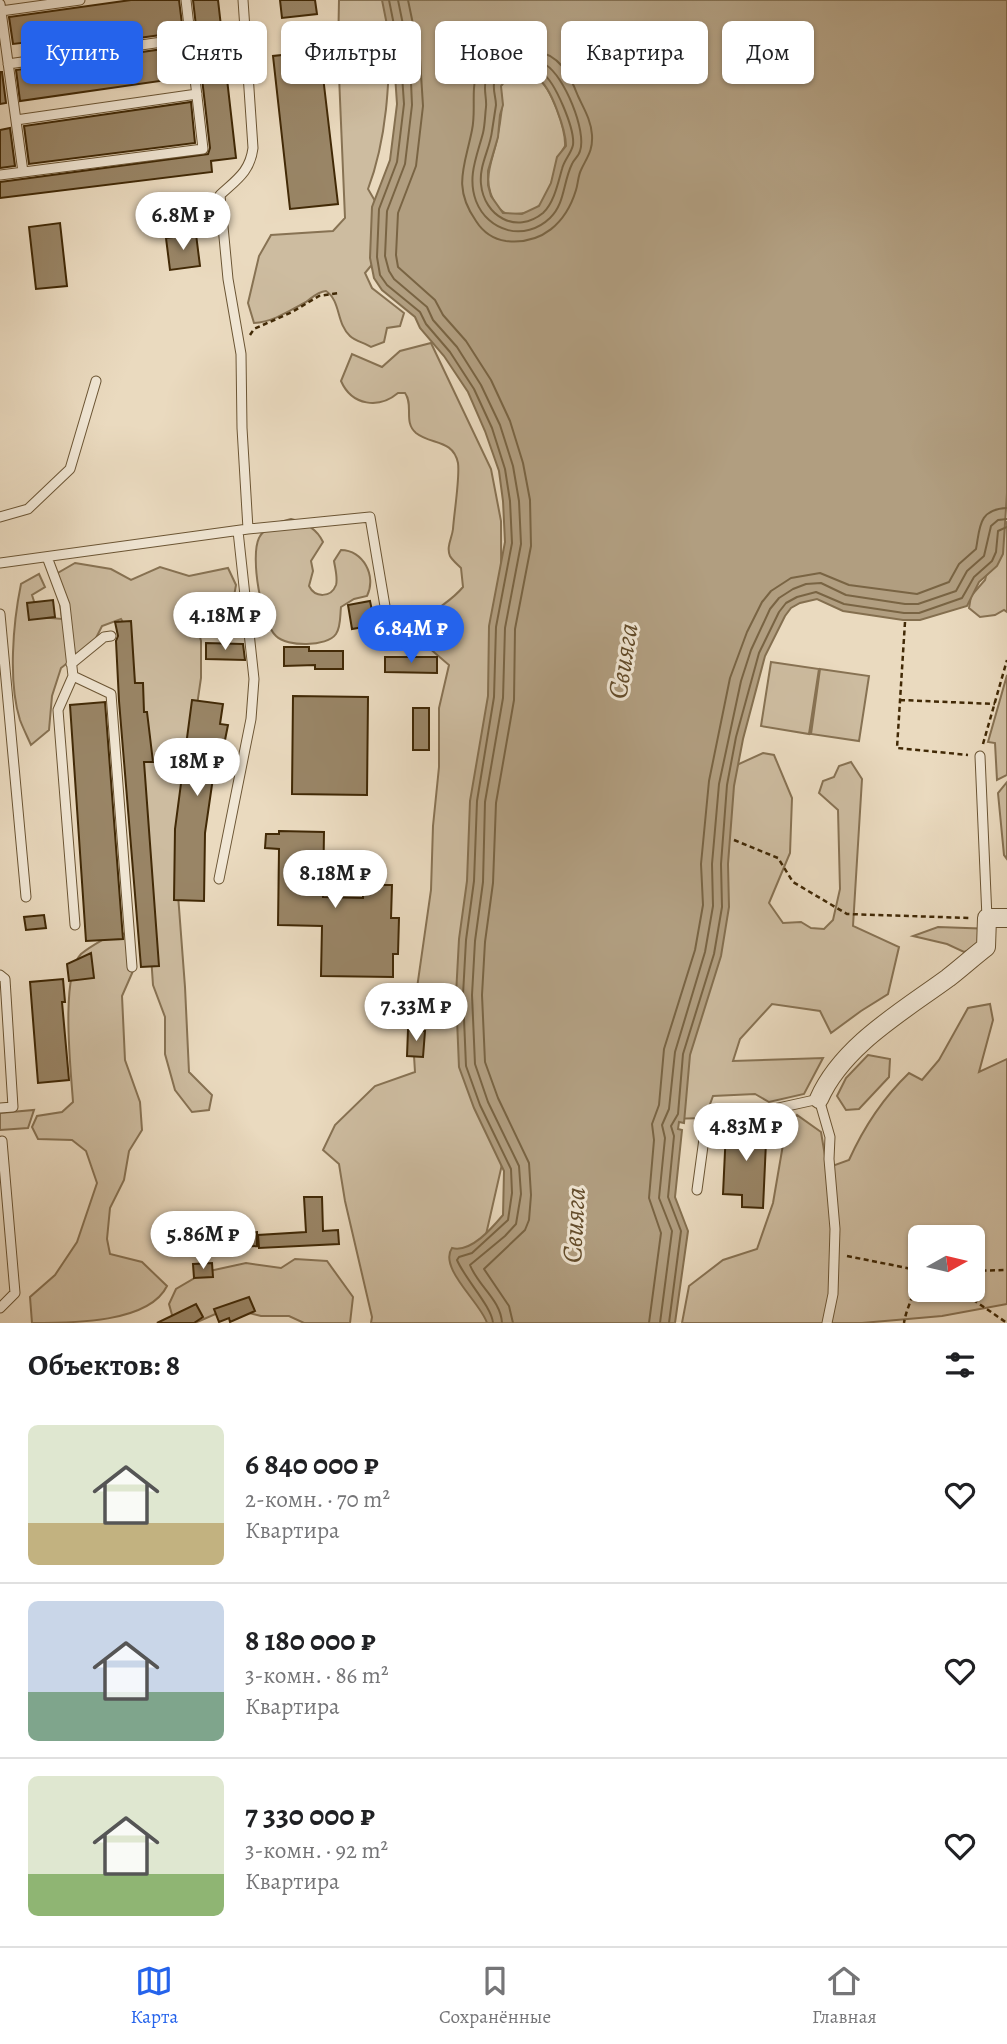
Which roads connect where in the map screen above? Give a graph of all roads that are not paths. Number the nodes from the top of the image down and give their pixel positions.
1 (80, 0) edge
2 (186, 0) edge
3 (243, 0) edge
4 (1, 7) edge
5 (188, 21) edge
6 (157, 43) edge
7 (8, 64) junction
8 (196, 84) edge
9 (197, 94) junction
10 (16, 120) junction
11 (23, 172) junction
12 (0, 175) edge
13 (96, 381) dead end
14 (0, 517) edge
15 (248, 529) junction
16 (237, 531) junction
17 (47, 557) junction
18 (0, 563) edge
19 (0, 614) edge
20 (111, 636) dead end
21 (390, 636) dead end
22 (1, 639) edge
23 (71, 664) junction
24 (73, 676) junction
25 (980, 756) road end
26 (219, 879) dead end
27 (26, 897) dead end
28 (987, 918) junction
29 (1007, 918) edge
30 (75, 925) dead end
31 (132, 967) dead end
32 (0, 975) edge
33 (819, 1099) junction
34 (0, 1108) edge
35 (0, 1142) edge
36 (697, 1190) dead end
37 (0, 1308) edge
38 (827, 1323) edge

1 - 4 lane
2 - 5 lane
3 - 15 lane
4 - 7 lane
6 - 7 lane
7 - 10 lane
8 - 9 lane
9 - 10 lane
9 - 11 lane
10 - 11 lane
11 - 12 lane
13 - 14 lane
15 - 16 lane
15 - 21 lane
16 - 17 lane
16 - 26 lane
17 - 18 lane
17 - 23 lane
19 - 22 lane
20 - 23 lane
22 - 27 lane
23 - 24 lane
24 - 30 lane
24 - 31 lane
25 - 28 lane
28 - 29 street
28 - 33 street
32 - 34 lane
33 - 36 lane
33 - 38 lane
35 - 37 lane

